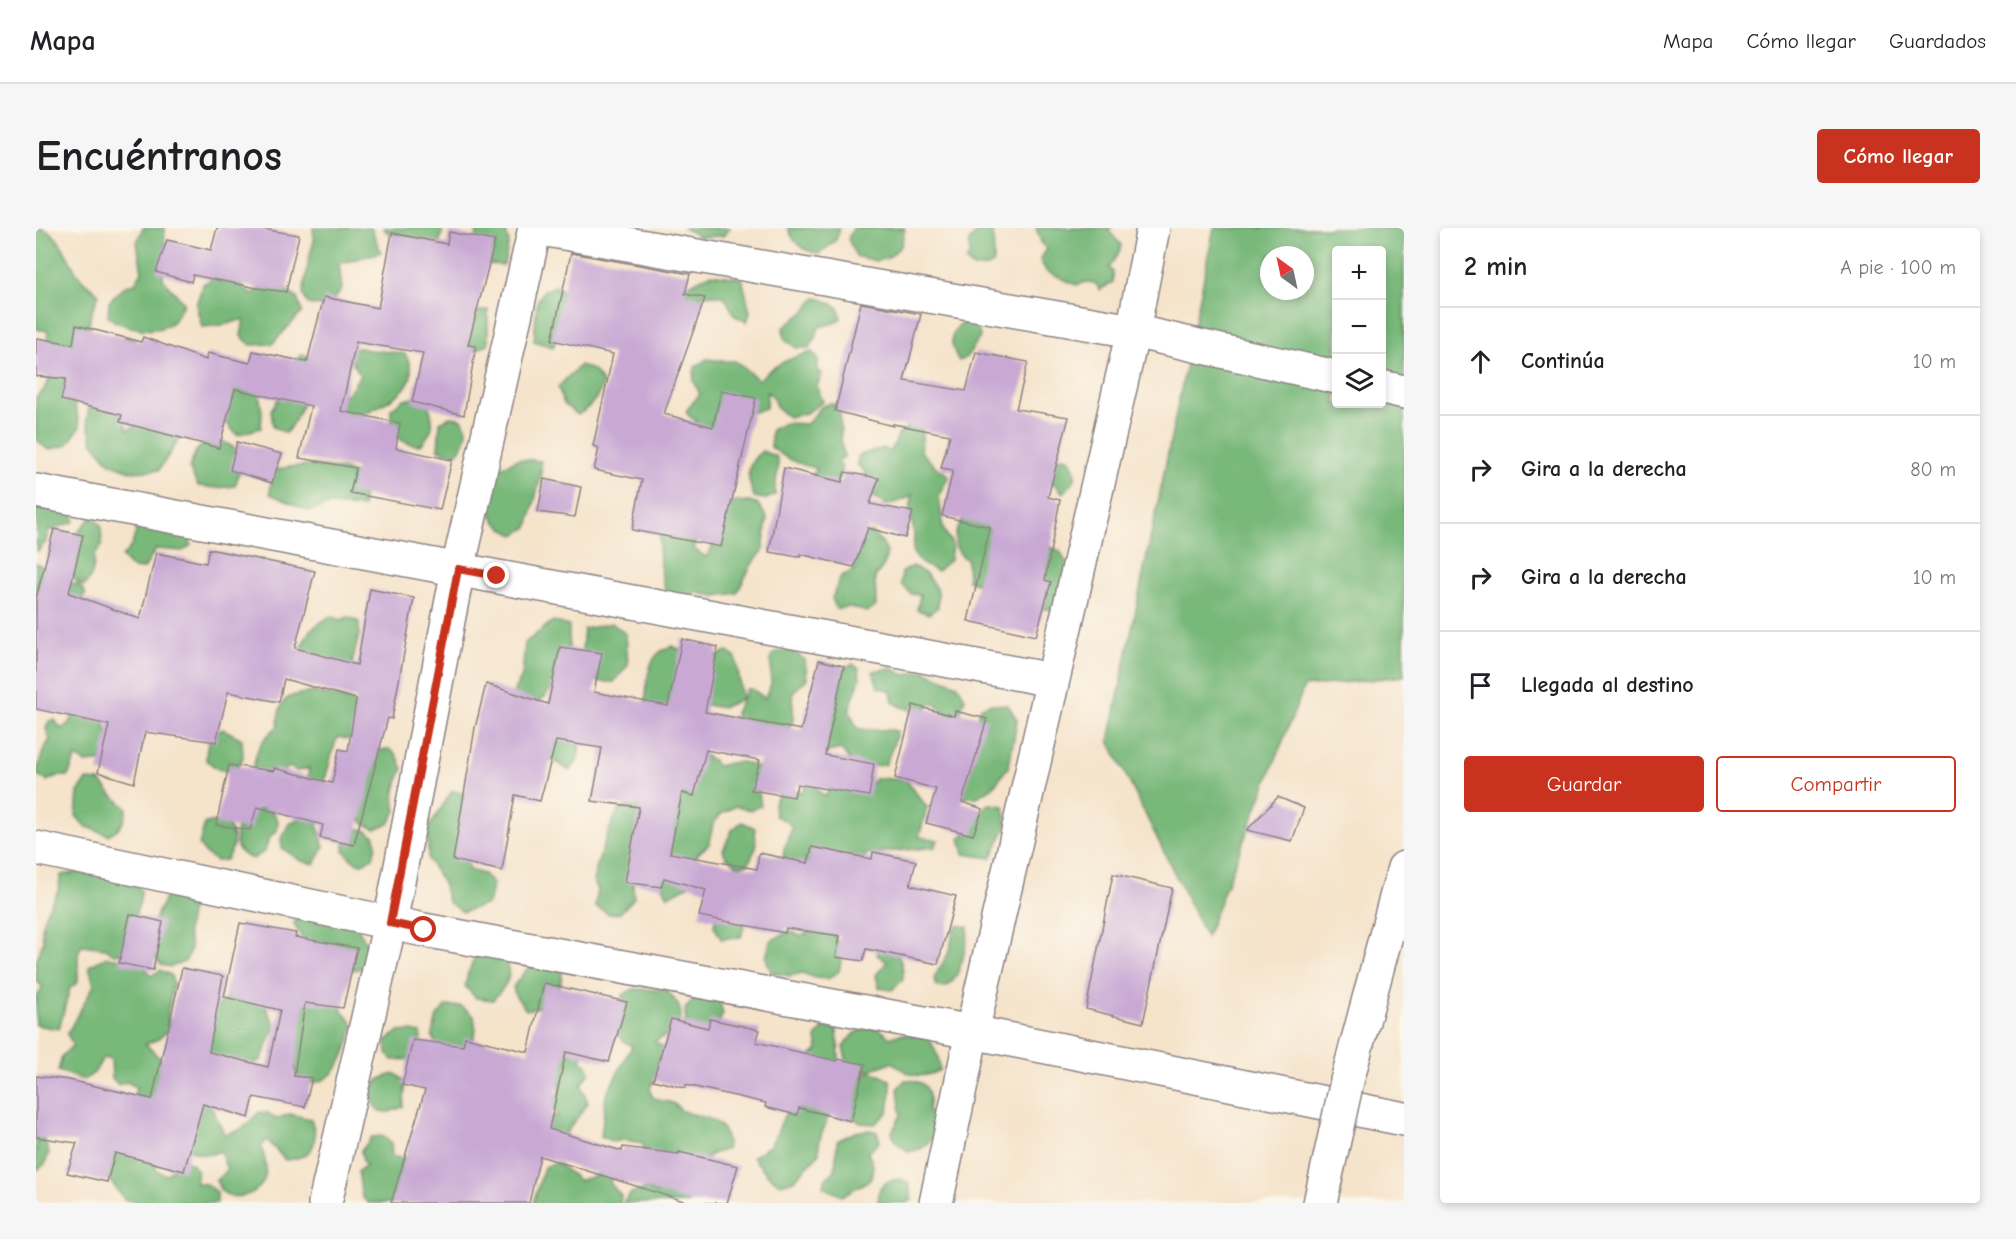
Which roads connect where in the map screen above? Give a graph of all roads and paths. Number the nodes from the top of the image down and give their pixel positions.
1 (535, 228) edge
2 (1153, 228) edge
3 (1133, 331) junction
4 (1332, 376) edge
5 (1386, 388) edge
6 (1404, 392) edge
7 (36, 491) edge
8 (458, 569) junction
9 (1052, 680) junction
10 (36, 848) edge
11 (1404, 868) edge
12 (390, 923) junction
13 (972, 1032) junction
14 (1404, 1119) edge
15 (325, 1203) edge
16 (936, 1203) edge
17 (1320, 1203) edge

1 - 3 street
1 - 8 street
2 - 3 street
3 - 4 street
3 - 9 street
5 - 6 street
7 - 8 street
8 - 9 street
8 - 12 street
9 - 13 street
10 - 12 street
11 - 17 street, bridge
12 - 13 street
12 - 15 street
13 - 14 street
13 - 16 street

